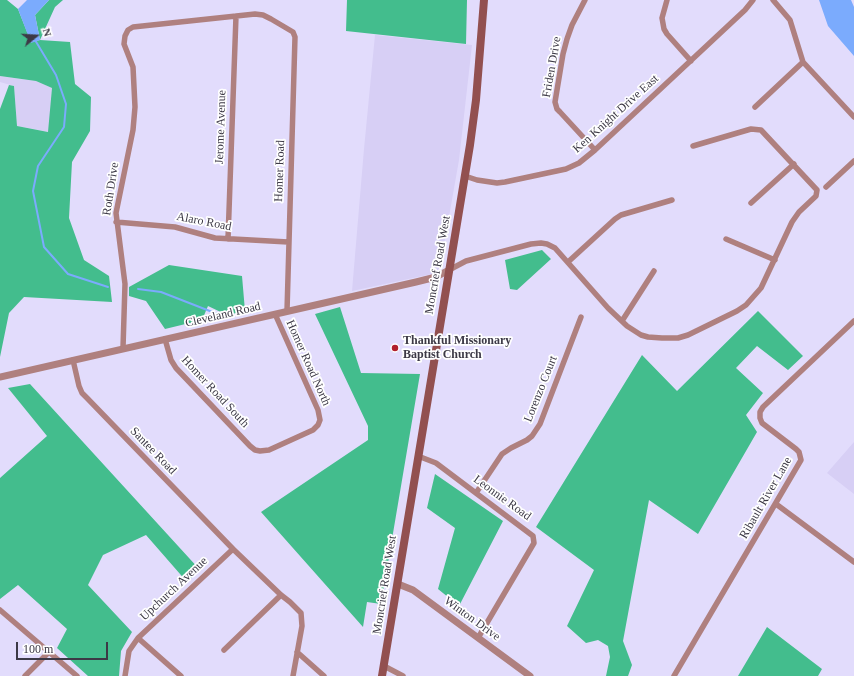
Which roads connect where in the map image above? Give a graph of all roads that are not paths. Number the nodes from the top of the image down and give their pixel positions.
1 (484, 0) edge
2 (585, 0) edge
3 (667, 0) edge
4 (753, 0) edge
5 (773, 0) edge
6 (236, 16) junction
7 (691, 61) junction
8 (803, 62) junction
9 (755, 107) dead end
10 (854, 117) edge
11 (693, 146) dead end
12 (595, 150) junction
13 (854, 161) edge
14 (794, 164) junction
15 (465, 176) junction
16 (826, 187) dead end
17 (672, 200) dead end
18 (751, 203) dead end
19 (116, 222) junction
20 (228, 239) junction
21 (726, 239) dead end
22 (288, 242) junction
23 (775, 260) junction
24 (568, 262) junction
25 (449, 270) junction
26 (654, 271) dead end
27 (287, 311) junction
28 (276, 314) junction
29 (581, 317) dead end
30 (622, 321) junction
31 (854, 321) edge
32 (165, 339) junction
33 (123, 348) junction
34 (73, 360) junction
35 (0, 377) edge
36 (260, 451) joint
37 (418, 456) junction
38 (476, 493) junction
39 (776, 504) junction
40 (233, 549) junction
41 (854, 562) edge
42 (398, 584) junction
43 (281, 595) junction
44 (0, 610) edge
45 (138, 638) junction
46 (478, 638) junction
47 (224, 650) dead end
48 (49, 652) junction
49 (297, 652) junction
50 (384, 666) junction
51 (25, 676) edge
52 (77, 676) edge
53 (125, 676) edge
54 (182, 676) edge
55 (293, 676) edge
56 (324, 676) edge
57 (382, 676) edge
58 (403, 676) edge
59 (530, 676) edge
60 (674, 676) edge

1 - 15 main road, Moncrief Road West
2 - 12 street, Friden Drive
3 - 7 street
4 - 7 street, Ken Knight Drive East
5 - 8 street
6 - 19 street, Roth Drive
6 - 20 street, Jerome Avenue
6 - 22 street, Homer Road
7 - 12 street, Ken Knight Drive East
8 - 9 street
8 - 10 street
11 - 14 street
12 - 15 street, Ken Knight Drive East
13 - 16 street
14 - 18 street
14 - 23 street
15 - 25 main road, Moncrief Road West
17 - 24 street
19 - 20 street, Alaro Road
19 - 33 street, Roth Drive
20 - 22 street, Alaro Road
21 - 23 street
22 - 27 street, Homer Road
23 - 30 street
24 - 25 street
24 - 30 street
25 - 27 street, Cleveland Road
25 - 37 main road, Moncrief Road West
26 - 30 street
27 - 28 street, Cleveland Road
28 - 32 street, Cleveland Road
28 - 36 street, Homer Road North
29 - 38 street, Lorenzo Court
31 - 39 street, Ribault River Lane
32 - 33 street, Cleveland Road
32 - 36 street, Homer Road South
33 - 34 street, Cleveland Road
34 - 35 street, Cleveland Road
34 - 40 street, Santee Road
37 - 38 street, Leonnie Road
37 - 42 main road, Moncrief Road West
38 - 46 street, Leonnie Road
39 - 41 street
39 - 60 street, Ribault River Lane
40 - 43 street
40 - 45 street, Upchurch Avenue
42 - 46 street, Winton Drive
42 - 50 main road, Moncrief Road West
43 - 47 street
43 - 49 street
44 - 48 street
45 - 53 street, Upchurch Avenue
45 - 54 street
46 - 59 street, Winton Drive
48 - 51 street
48 - 52 street
49 - 55 street
49 - 56 street
50 - 57 main road, Moncrief Road West
50 - 58 street

